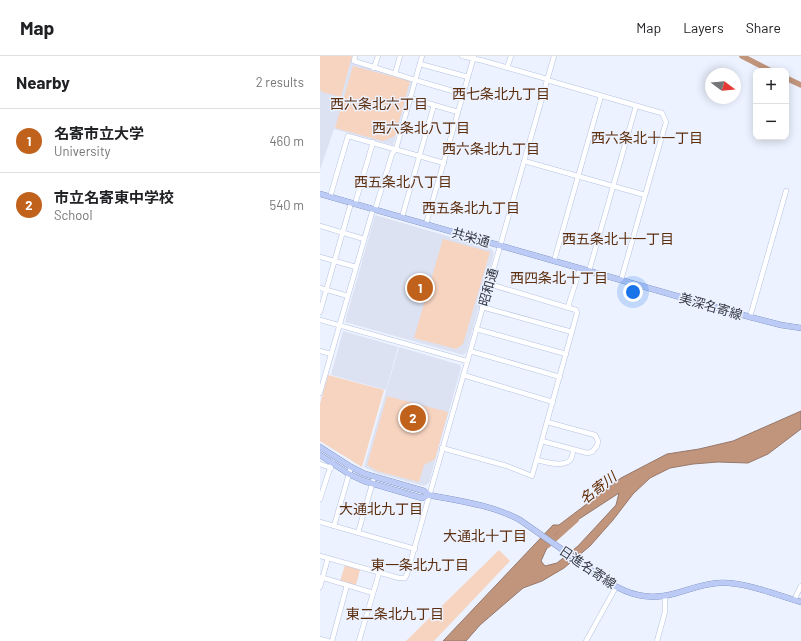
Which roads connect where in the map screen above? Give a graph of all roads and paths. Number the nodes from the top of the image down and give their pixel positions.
1 (355, 56) edge
2 (378, 56) edge
3 (400, 56) edge
4 (422, 56) edge
5 (462, 56) edge
6 (511, 56) edge
7 (554, 56) edge
8 (474, 58) edge
9 (420, 64) junction
10 (374, 68) junction
11 (508, 68) junction
12 (395, 74) junction
13 (468, 77) junction
14 (415, 80) junction
15 (547, 80) junction
16 (463, 94) junction
17 (601, 96) junction
18 (410, 98) junction
19 (434, 105) junction
20 (636, 106) junction
21 (458, 112) junction
22 (373, 142) junction
23 (396, 149) junction
24 (420, 156) junction
25 (524, 161) junction
26 (444, 163) junction
27 (578, 176) junction
28 (614, 186) junction
29 (786, 191) dead end
30 (320, 194) edge
31 (646, 195) junction
32 (330, 197) junction
33 (353, 204) junction
34 (374, 209) junction
35 (402, 217) junction
36 (426, 224) junction
37 (320, 226) edge
38 (343, 233) junction
39 (364, 239) junction
40 (500, 246) junction
41 (320, 257) edge
42 (335, 261) junction
43 (554, 261) junction
44 (356, 267) junction
45 (580, 268) junction
46 (589, 271) junction
47 (621, 280) junction
48 (489, 284) junction
49 (320, 288) edge
50 (326, 290) junction
51 (348, 296) junction
52 (482, 307) junction
53 (568, 307) junction
54 (320, 312) edge
55 (750, 317) junction
56 (320, 320) edge
57 (340, 325) junction
58 (801, 328) edge
59 (476, 329) junction
60 (572, 332) junction
61 (320, 351) edge
62 (470, 351) junction
63 (331, 354) junction
64 (566, 354) junction
65 (467, 362) junction
66 (463, 376) junction
67 (560, 377) junction
68 (321, 383) edge
69 (320, 393) edge
70 (553, 402) junction
71 (547, 422) junction
72 (542, 441) junction
73 (320, 447) edge
74 (442, 448) junction
75 (574, 450) junction
76 (320, 455) edge
77 (536, 460) junction
78 (320, 464) edge
79 (331, 465) junction
80 (351, 467) junction
81 (350, 474) junction
82 (373, 480) junction
83 (429, 495) junction
84 (320, 499) edge
85 (320, 522) edge
86 (334, 526) junction
87 (358, 533) junction
88 (415, 549) junction
89 (320, 556) edge
90 (328, 558) junction
91 (378, 573) junction
92 (321, 578) edge
93 (348, 585) junction
94 (801, 586) edge
95 (320, 587) edge
96 (616, 587) junction
97 (373, 593) junction
98 (665, 597) junction
99 (794, 600) junction
100 (801, 602) edge
101 (320, 639) edge
102 (328, 641) edge
103 (332, 641) edge
104 (359, 641) edge
105 (586, 641) edge
106 (657, 641) edge

1 - 10 street
2 - 10 street
3 - 12 street
4 - 9 street
5 - 8 street
6 - 11 street
7 - 15 street, 昭和通
8 - 11 street
8 - 13 street
9 - 13 street
9 - 14 street
10 - 12 street
11 - 15 street
12 - 14 street
13 - 16 street
14 - 16 street
14 - 18 street
15 - 17 street
15 - 25 street, 昭和通
16 - 21 street
17 - 20 street
17 - 27 street
18 - 19 street
18 - 23 street
19 - 21 street
19 - 24 street
20 - 28 street
20 - 31 street
21 - 26 street
22 - 23 street
22 - 32 street
22 - 33 street
23 - 24 street
23 - 34 street
24 - 26 street
24 - 35 street
25 - 27 street
25 - 40 street, 昭和通
26 - 36 street
27 - 28 street
27 - 43 street
28 - 31 street
28 - 46 street
29 - 55 street
30 - 32 main road, 共栄通
31 - 47 street
32 - 33 main road, 共栄通
33 - 34 main road, 共栄通
33 - 38 street
34 - 35 main road, 共栄通
34 - 39 street
35 - 36 main road, 共栄通
36 - 40 main road, 共栄通
37 - 38 street
38 - 39 street
38 - 42 street
39 - 44 street
40 - 43 main road, 共栄通
40 - 48 street, 昭和通
41 - 42 street
42 - 44 street
42 - 50 street
43 - 45 main road, 共栄通
44 - 51 street
45 - 46 main road, 共栄通
45 - 53 street
46 - 47 main road, 共栄通
47 - 55 main road, 美深名寄線
48 - 52 street, 昭和通
48 - 53 street
49 - 50 street
50 - 51 street
50 - 54 street
51 - 57 street
52 - 59 street, 昭和通
52 - 60 street
53 - 60 street
55 - 58 main road, 美深名寄線
56 - 57 street
57 - 63 street
57 - 65 street
59 - 62 street, 昭和通
59 - 64 street
60 - 64 street
61 - 63 street
62 - 65 street, 昭和通
62 - 67 street
63 - 68 street
64 - 67 street
65 - 66 street, 昭和通
66 - 70 street
66 - 74 street, 昭和通
67 - 70 street
68 - 69 street
70 - 71 street
71 - 72 street
71 - 75 street
72 - 75 street
72 - 77 street
73 - 80 main road, 日進名寄線
74 - 77 street
74 - 83 street, 昭和通
75 - 77 street
76 - 79 main road, 日進名寄線
78 - 79 street
79 - 81 main road, 日進名寄線
79 - 84 street
80 - 81 street
80 - 82 main road, 日進名寄線
81 - 82 main road, 日進名寄線
81 - 86 street
82 - 83 main road, 日進名寄線
82 - 87 street
83 - 88 street, 昭和通
83 - 96 main road, 日進名寄線
85 - 86 street
86 - 87 street
87 - 88 street
88 - 91 street, 昭和通
89 - 90 street
90 - 91 street
90 - 92 street
91 - 97 street
92 - 93 street
92 - 95 street
93 - 97 street
93 - 103 street
94 - 99 street
96 - 98 main road, 日進名寄線
96 - 105 street
97 - 104 street
98 - 99 main road, 日進名寄線
98 - 106 street
99 - 100 main road, 日進名寄線
101 - 102 street

